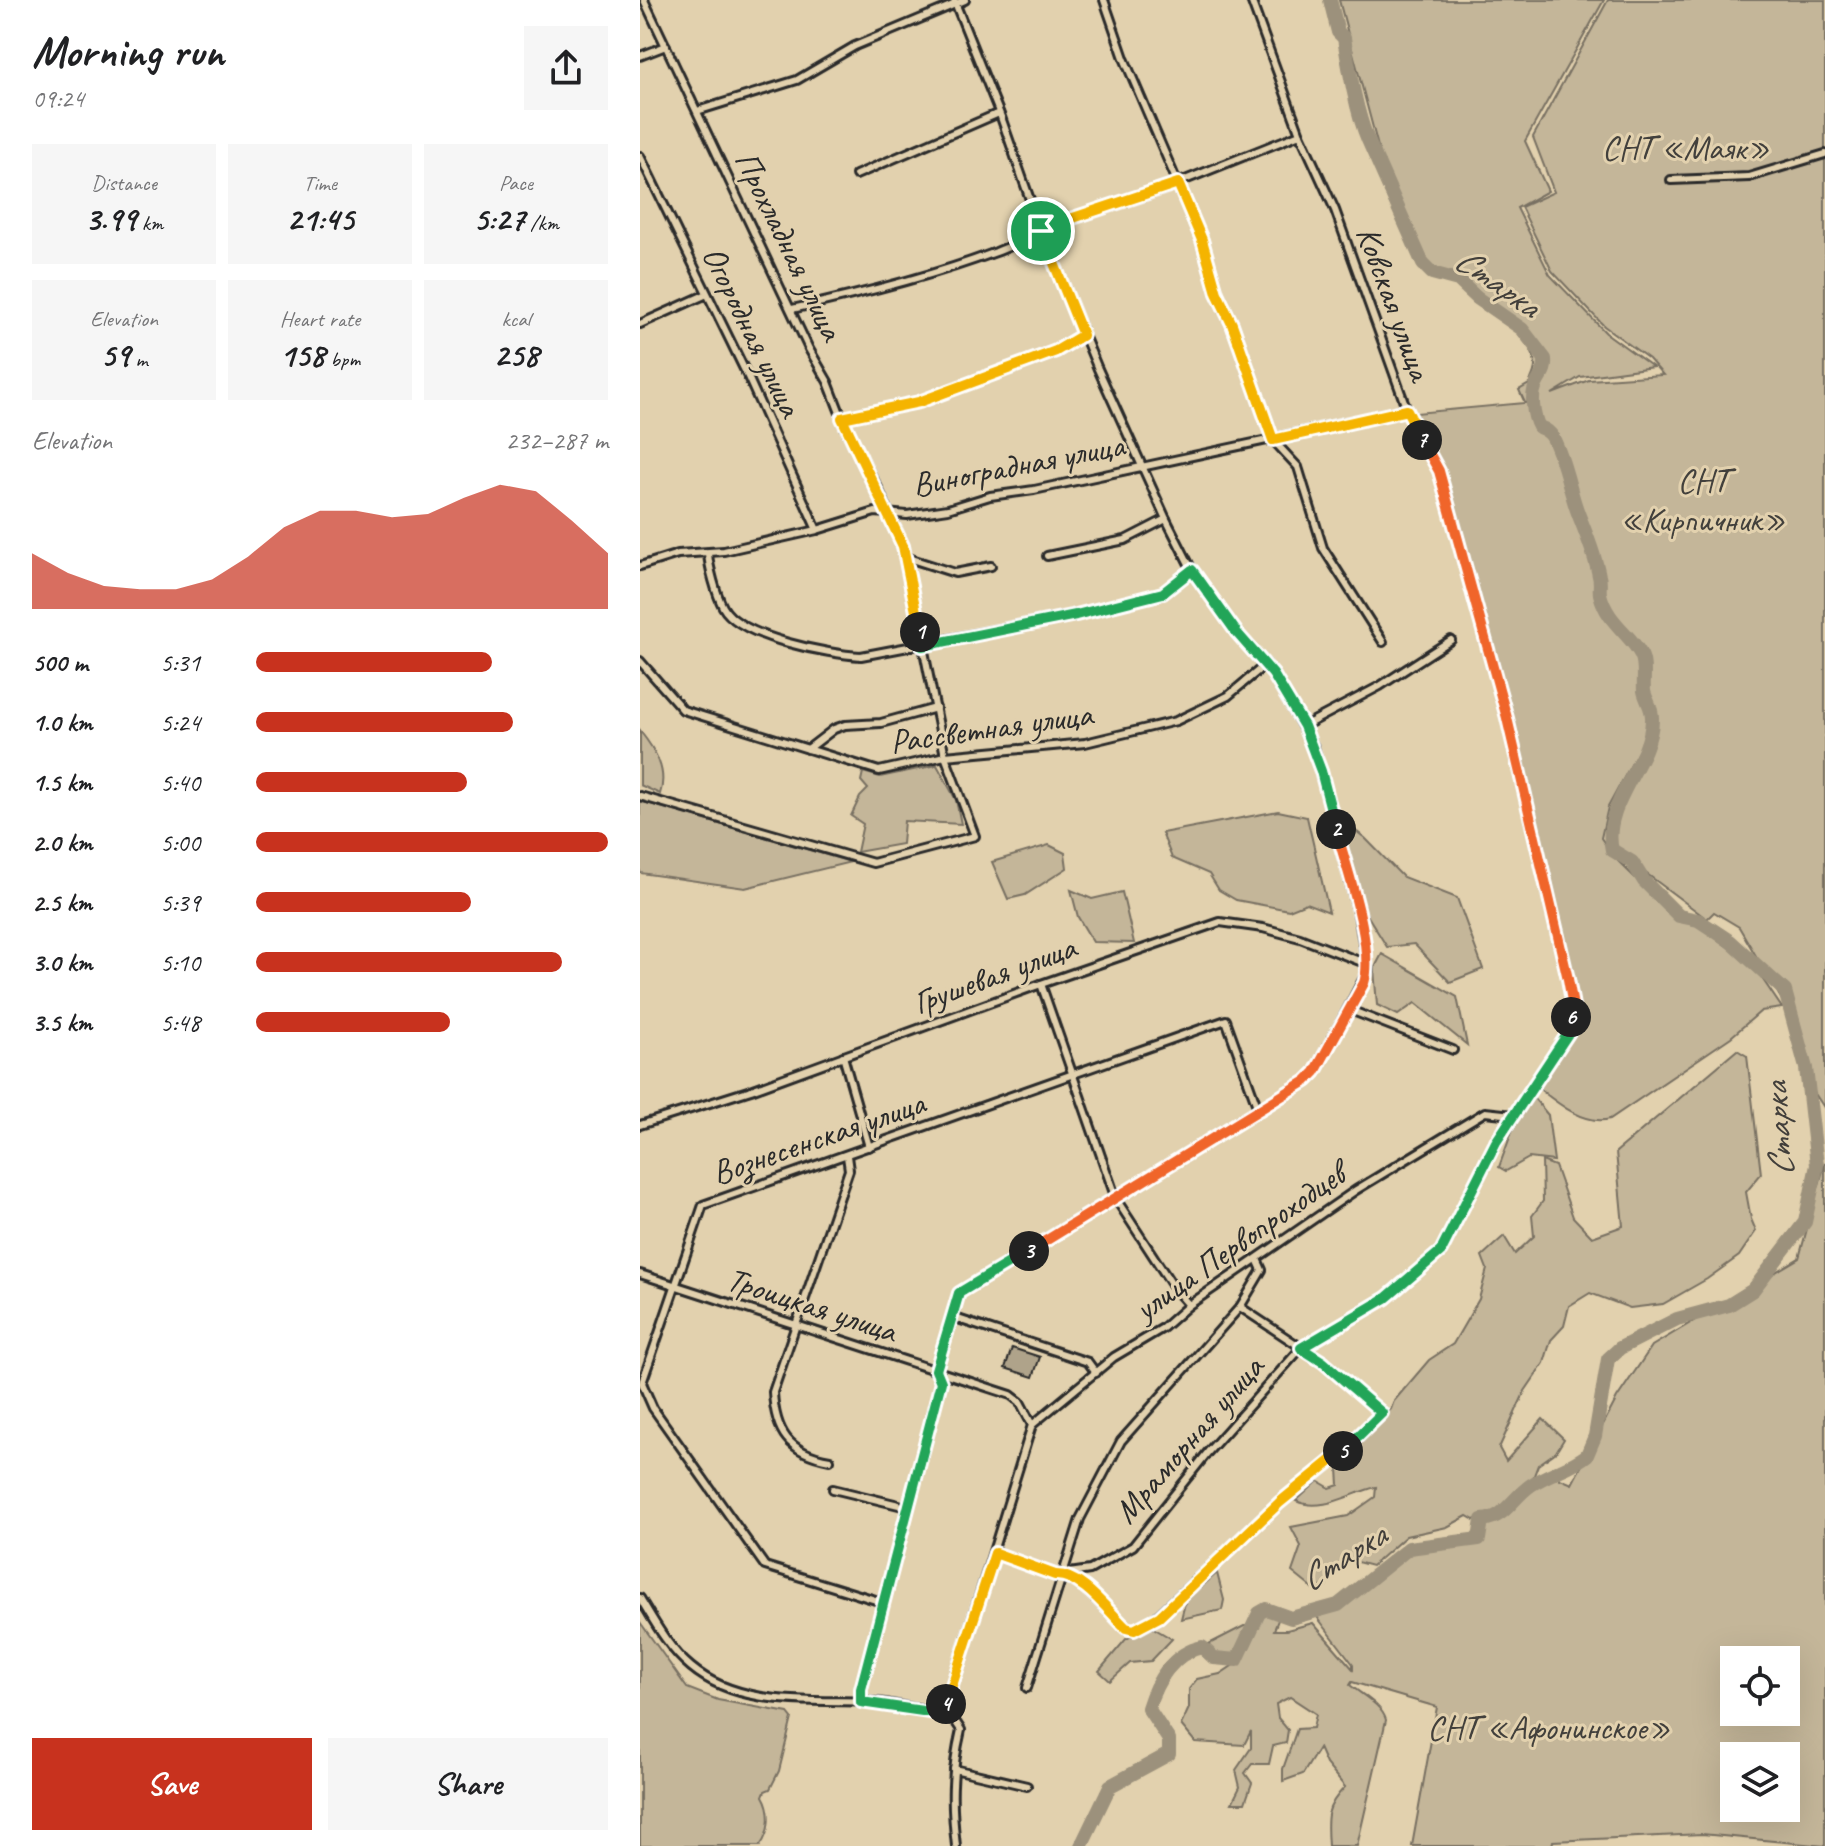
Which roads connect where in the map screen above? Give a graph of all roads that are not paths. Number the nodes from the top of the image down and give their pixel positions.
1 (644, 0) edge
2 (965, 0) edge
3 (1104, 0) edge
4 (1251, 0) edge
5 (954, 2) edge
6 (666, 46) junction
7 (640, 56) edge
8 (697, 111) junction
9 (999, 113) junction
10 (1300, 134) junction
11 (1825, 154) edge
12 (640, 156) edge
13 (856, 175) dead end
14 (1671, 180) dead end
15 (1178, 183) junction
16 (1041, 231) junction
17 (707, 294) junction
18 (792, 309) junction
19 (640, 324) edge
20 (1083, 335) junction
21 (1407, 410) junction
22 (842, 418) junction
23 (1273, 440) junction
24 (1142, 467) junction
25 (888, 512) junction
26 (1166, 519) junction
27 (817, 530) junction
28 (708, 553) junction
29 (1047, 556) dead end
30 (905, 557) junction
31 (640, 566) edge
32 (991, 566) dead end
33 (1192, 570) junction
34 (1451, 640) dead end
35 (1383, 642) dead end
36 (922, 646) junction
37 (640, 661) edge
38 (1266, 664) junction
39 (936, 708) junction
40 (1304, 726) junction
41 (808, 749) junction
42 (945, 756) junction
43 (640, 796) edge
44 (1368, 964) junction
45 (1041, 984) junction
46 (1350, 1010) junction
47 (1453, 1050) dead end
48 (843, 1056) junction
49 (1072, 1075) junction
50 (1258, 1109) junction
51 (1513, 1115) junction
52 (640, 1125) edge
53 (869, 1147) junction
54 (847, 1156) junction
55 (1116, 1199) junction
56 (1441, 1251) joint
57 (1257, 1259) junction
58 (640, 1274) edge
59 (673, 1287) junction
60 (1189, 1305) junction
61 (1240, 1307) junction
62 (952, 1317) junction
63 (796, 1326) junction
64 (1301, 1348) junction
65 (936, 1370) junction
66 (1096, 1373) junction
67 (1032, 1425) junction
68 (830, 1460) dead end
69 (833, 1489) dead end
70 (907, 1507) junction
71 (995, 1553) junction
72 (1063, 1575) junction
73 (640, 1598) edge
74 (882, 1602) junction
75 (1027, 1688) dead end
76 (861, 1702) junction
77 (943, 1714) junction
78 (954, 1769) junction
79 (1027, 1786) dead end
80 (956, 1846) edge

1 - 6 street, Прохладная улица
2 - 5 street
3 - 15 street
4 - 10 street, Ковская улица
5 - 8 street
5 - 9 street
6 - 7 street
6 - 8 street, Прохладная улица
8 - 18 street, Прохладная улица
9 - 13 street
9 - 16 street
10 - 15 street
10 - 21 street, Ковская улица
11 - 14 street
12 - 17 street, Огородная улица
15 - 16 street
15 - 23 street
16 - 18 street
16 - 20 street
17 - 19 street
17 - 27 street, Огородная улица
18 - 22 street, Прохладная улица
20 - 22 street
20 - 24 street
21 - 23 street, Виноградная улица
21 - 51 street, Ковская улица
22 - 25 street, Прохладная улица
23 - 24 street, Виноградная улица
23 - 35 street
24 - 25 street, Виноградная улица
24 - 26 street
25 - 27 street, Виноградная улица
25 - 30 street, Прохладная улица
26 - 29 street
26 - 33 street
27 - 28 street, Виноградная улица
28 - 31 street, Виноградная улица
28 - 36 street
30 - 32 street
30 - 36 street, Прохладная улица
33 - 36 street
33 - 38 street
34 - 40 street
36 - 39 street, Прохладная улица
37 - 41 street, Рассветная улица
38 - 40 street
38 - 42 street, Рассветная улица
39 - 41 street
39 - 42 street, Прохладная улица
40 - 44 street
41 - 42 street, Рассветная улица
42 - 43 street, Прохладная улица
44 - 45 street, Грушевая улица
44 - 46 street
45 - 48 street, Грушевая улица
45 - 49 street
46 - 47 street
46 - 50 street
48 - 52 street, Грушевая улица
48 - 53 street
49 - 50 street, Вознесенская улица
49 - 53 street, Вознесенская улица
49 - 55 street
50 - 55 street
51 - 56 street, Ковская улица
51 - 57 street, улица Первопроходцев
53 - 54 street, Вознесенская улица
54 - 59 street, Вознесенская улица
54 - 63 street
55 - 60 street
55 - 62 street
56 - 64 street, Мраморная улица
57 - 60 street, улица Первопроходцев
57 - 61 street
58 - 59 street, Троицкая улица
59 - 63 street, Троицкая улица
59 - 74 street, Вознесенская улица
60 - 66 street, улица Первопроходцев
61 - 64 street
61 - 72 street
62 - 65 street
62 - 66 street
63 - 65 street, Троицкая улица
63 - 68 street
64 - 72 street, Мраморная улица
64 - 72 street
65 - 67 street, Троицкая улица
65 - 70 street
66 - 67 street, улица Первопроходцев
67 - 71 street
69 - 70 street
70 - 74 street
71 - 72 street
71 - 77 street
72 - 75 street
73 - 76 street
74 - 76 street
76 - 77 street
77 - 78 street
78 - 79 street
78 - 80 street

